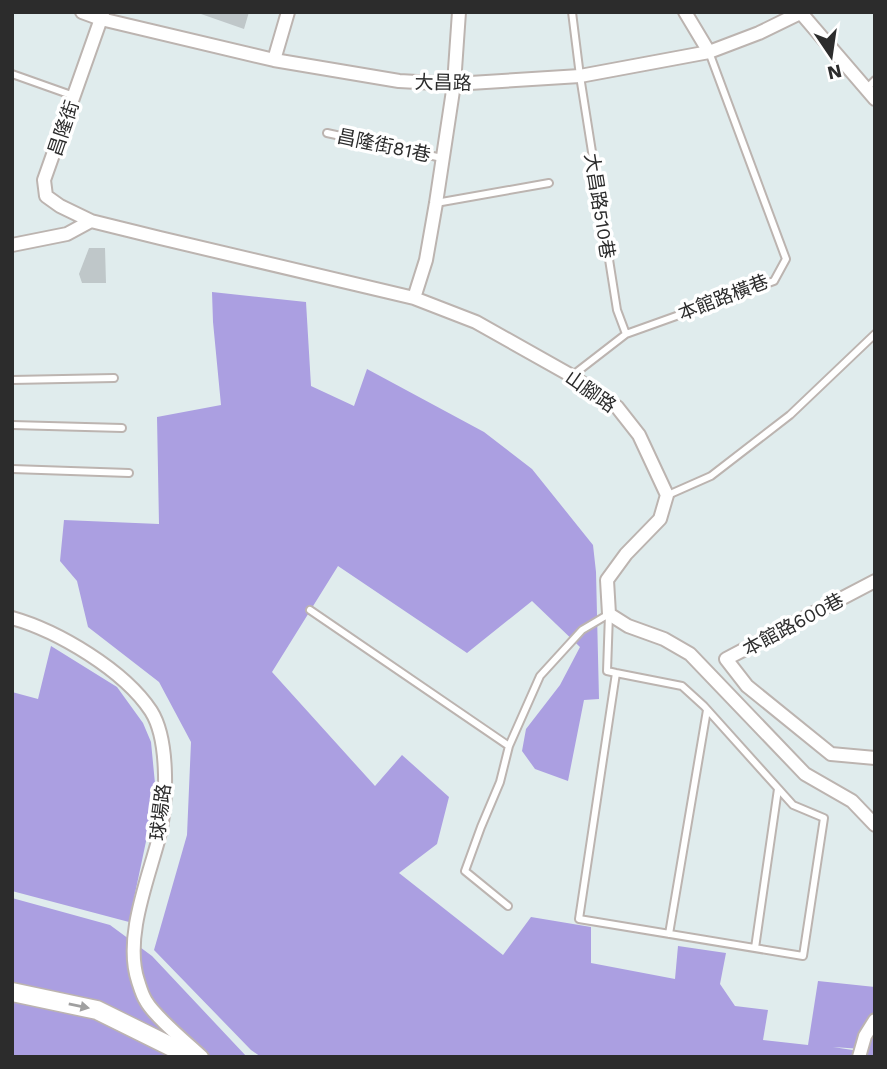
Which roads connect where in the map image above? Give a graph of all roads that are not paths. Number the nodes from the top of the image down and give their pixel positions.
1 (82, 12) edge
2 (288, 12) edge
3 (459, 12) edge
4 (572, 12) edge
5 (685, 12) edge
6 (801, 13) edge
7 (102, 16) edge
8 (709, 52) junction
9 (274, 60) junction
10 (12, 74) edge
11 (580, 76) junction
12 (454, 83) junction
13 (872, 89) edge
14 (74, 96) junction
15 (327, 133) dead end
16 (442, 158) junction
17 (549, 183) dead end
18 (436, 203) junction
19 (91, 220) junction
20 (12, 245) edge
21 (414, 298) junction
22 (625, 334) junction
23 (875, 334) edge
24 (572, 376) junction
25 (114, 378) dead end
26 (12, 380) edge
27 (12, 425) edge
28 (122, 428) dead end
29 (12, 469) edge
30 (129, 473) dead end
31 (667, 495) junction
32 (875, 581) edge
33 (310, 610) dead end
34 (609, 614) junction
35 (12, 618) edge
36 (616, 673) junction
37 (708, 710) junction
38 (509, 746) junction
39 (875, 758) edge
40 (778, 789) junction
41 (875, 825) edge
42 (508, 906) dead end
43 (669, 934) junction
44 (755, 948) junction
45 (12, 992) edge
46 (875, 1020) edge
47 (192, 1057) edge
48 (202, 1057) edge
49 (859, 1057) edge

1 - 7 street, 大昌路
2 - 9 street
3 - 12 street
4 - 11 lane, 大昌路510巷
5 - 8 street
6 - 8 street, 大昌路
6 - 13 street
7 - 9 street, 大昌路
7 - 14 street, 昌隆街
8 - 11 street, 大昌路
8 - 22 lane, 本館路橫巷
9 - 12 street, 大昌路
10 - 14 lane
11 - 12 street, 大昌路
11 - 22 lane, 大昌路510巷
12 - 16 street
14 - 19 street, 昌隆街
15 - 16 lane, 昌隆街81巷
16 - 18 street
17 - 18 lane
18 - 21 street
19 - 20 street
19 - 21 street, 山腳路
21 - 24 street, 山腳路
22 - 24 lane, 本館路橫巷
23 - 31 lane
24 - 31 street, 山腳路
25 - 26 lane
27 - 28 lane
29 - 30 lane
31 - 34 street
32 - 39 street, 本館路600巷
33 - 38 lane
34 - 36 lane
34 - 38 lane
34 - 41 street
35 - 48 street, 球場路
36 - 37 lane
36 - 43 lane
37 - 40 lane
37 - 43 lane
38 - 42 lane
40 - 44 lane
40 - 44 lane
43 - 44 lane
45 -> 47 street
46 - 49 street

